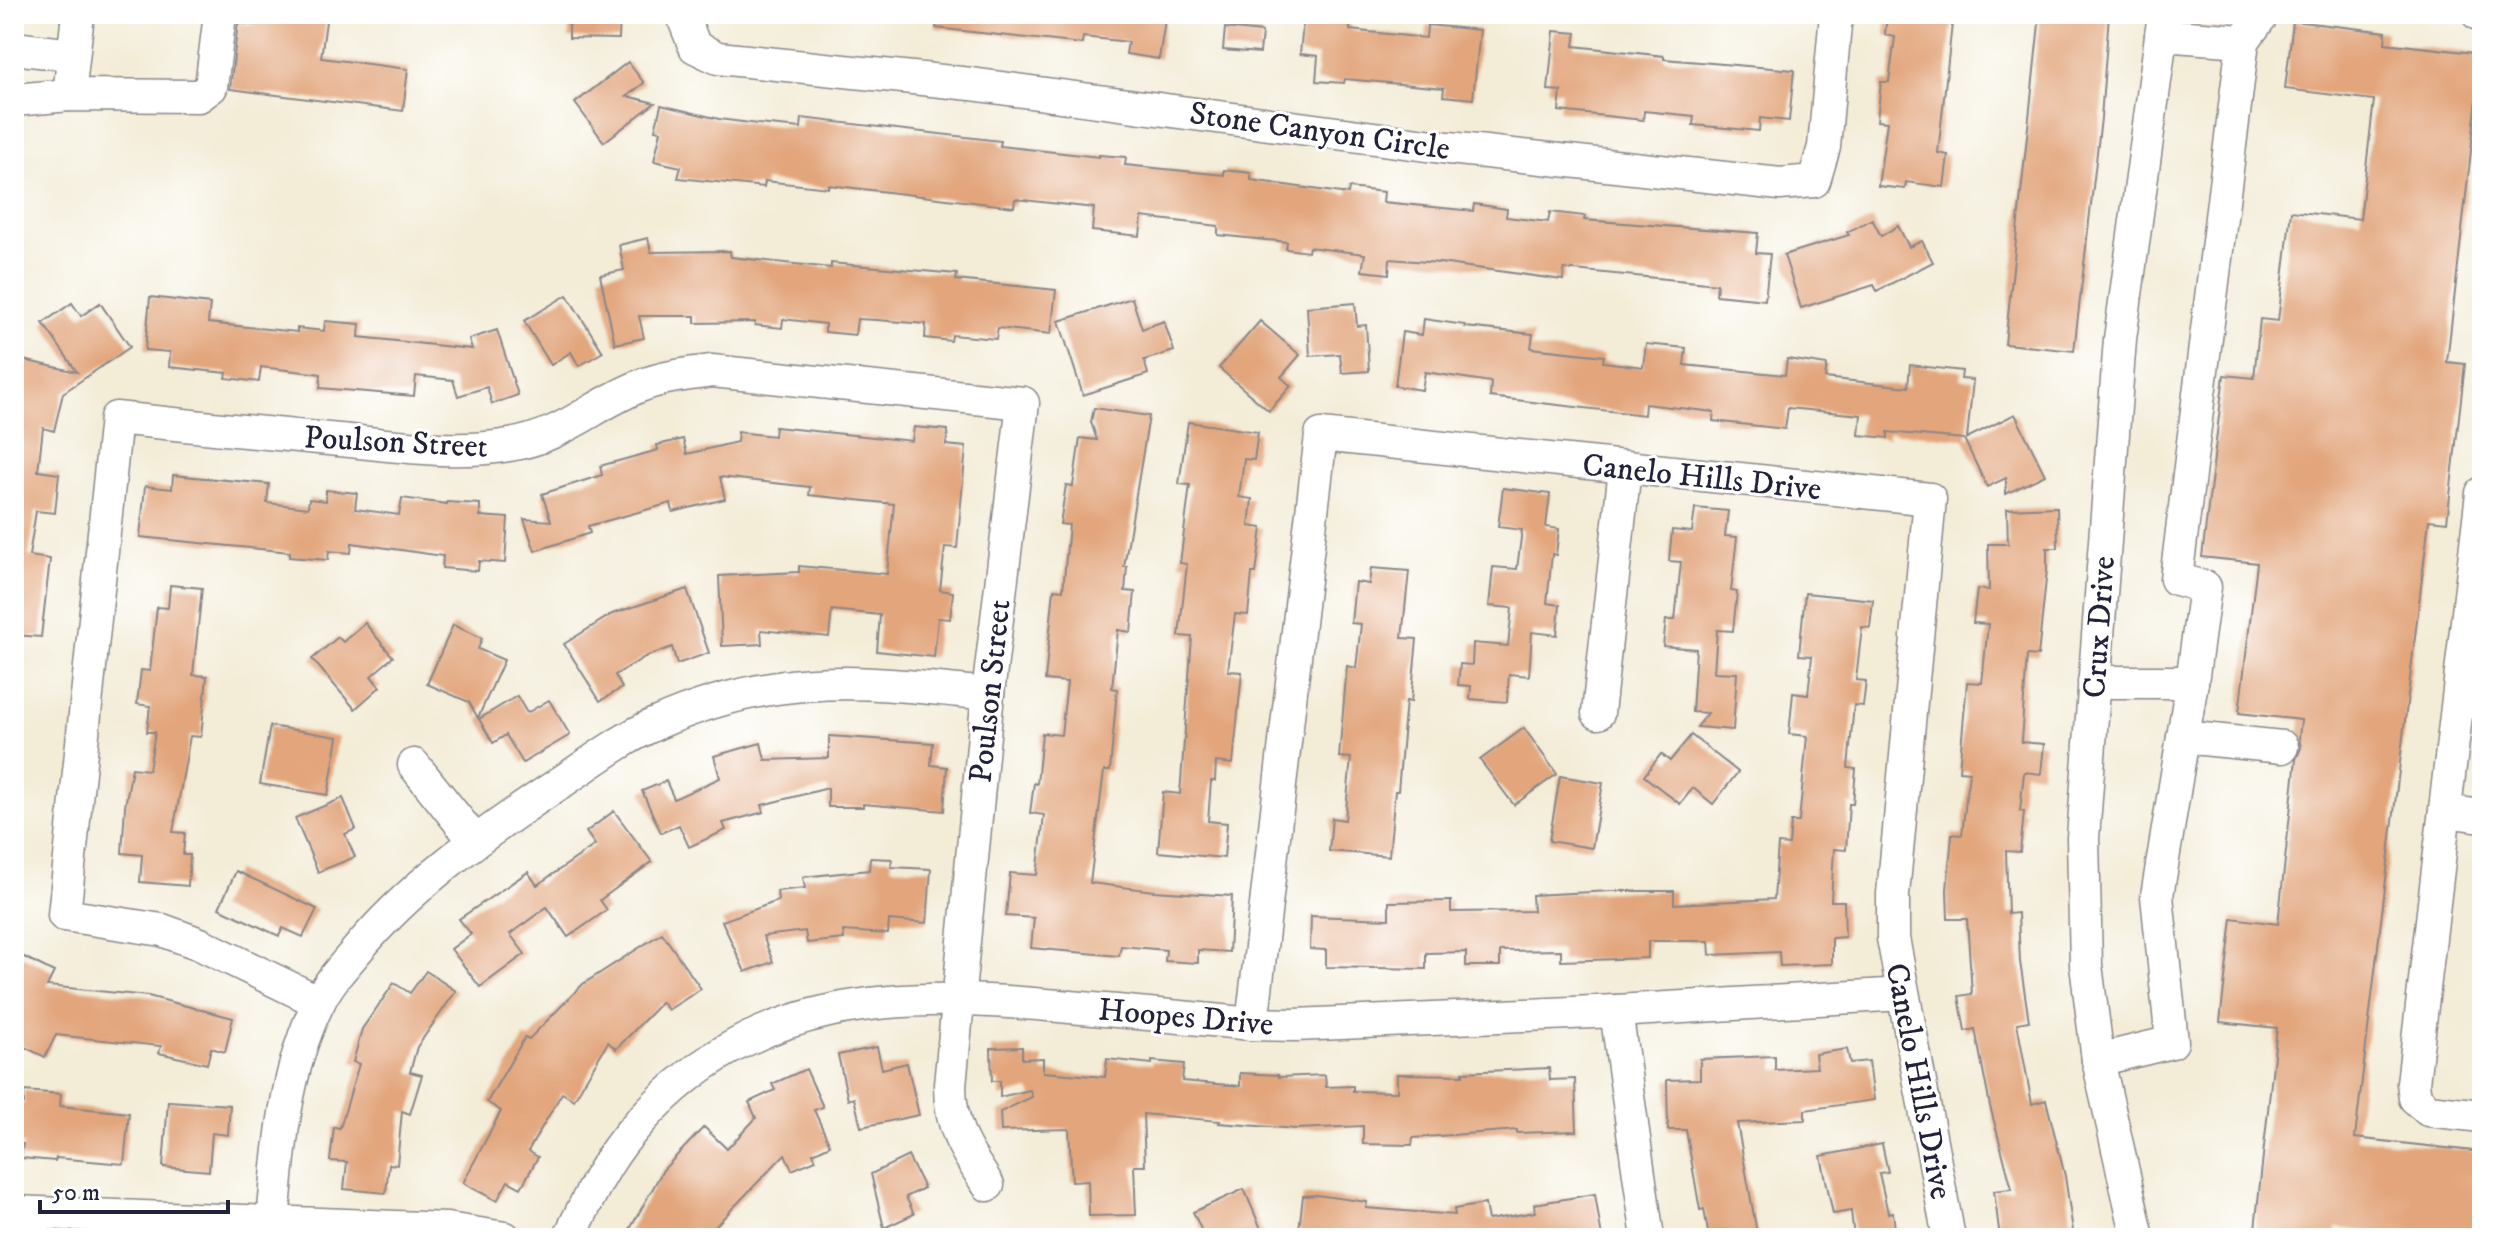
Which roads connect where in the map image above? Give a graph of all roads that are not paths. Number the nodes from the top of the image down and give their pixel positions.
1 (78, 14) edge
2 (220, 14) edge
3 (686, 14) edge
4 (1836, 14) edge
5 (2263, 14) edge
6 (2162, 24) edge
7 (2243, 41) junction
8 (14, 48) edge
9 (73, 55) junction
10 (69, 95) junction
11 (14, 100) edge
12 (1625, 468) junction
13 (2482, 493) edge
14 (2094, 682) junction
15 (2192, 682) junction
16 (988, 694) junction
17 (1598, 713) dead end
18 (2183, 737) junction
19 (2282, 747) dead end
20 (414, 765) dead end
21 (2445, 811) junction
22 (2482, 816) edge
23 (474, 840) junction
24 (1903, 994) junction
25 (957, 998) junction
26 (319, 1002) junction
27 (1616, 1011) junction
28 (1252, 1024) junction
29 (2098, 1060) junction
30 (2482, 1116) edge
31 (988, 1185) dead end
32 (33, 1221) edge
33 (273, 1223) junction
34 (505, 1238) edge
35 (569, 1238) edge
36 (1648, 1238) edge
37 (1949, 1238) edge
38 (2138, 1238) edge

1 - 9 street
2 - 10 street
3 - 4 street, Stone Canyon Circle
5 - 7 street
6 - 7 street
6 - 14 street, Crux Drive
7 - 15 street
8 - 9 street
9 - 10 street
10 - 11 street
12 - 17 street
12 - 24 street, Canelo Hills Drive
12 - 28 street, Canelo Hills Drive
13 - 21 street
14 - 15 street
14 - 29 street, Crux Drive
15 - 18 street
16 - 23 street
16 - 25 street, Poulson Street
16 - 26 street, Poulson Street
18 - 19 street
18 - 29 street
20 - 23 street
21 - 22 street
21 - 30 street
23 - 26 street
24 - 27 street, Hoopes Drive
24 - 37 street, Canelo Hills Drive
25 - 28 street, Hoopes Drive
25 - 31 street, Poulson Street
25 - 35 street, Hoopes Drive
26 - 33 street
27 - 28 street, Hoopes Drive
27 - 36 street
29 - 38 street, Crux Drive
32 - 33 street
33 - 34 street

